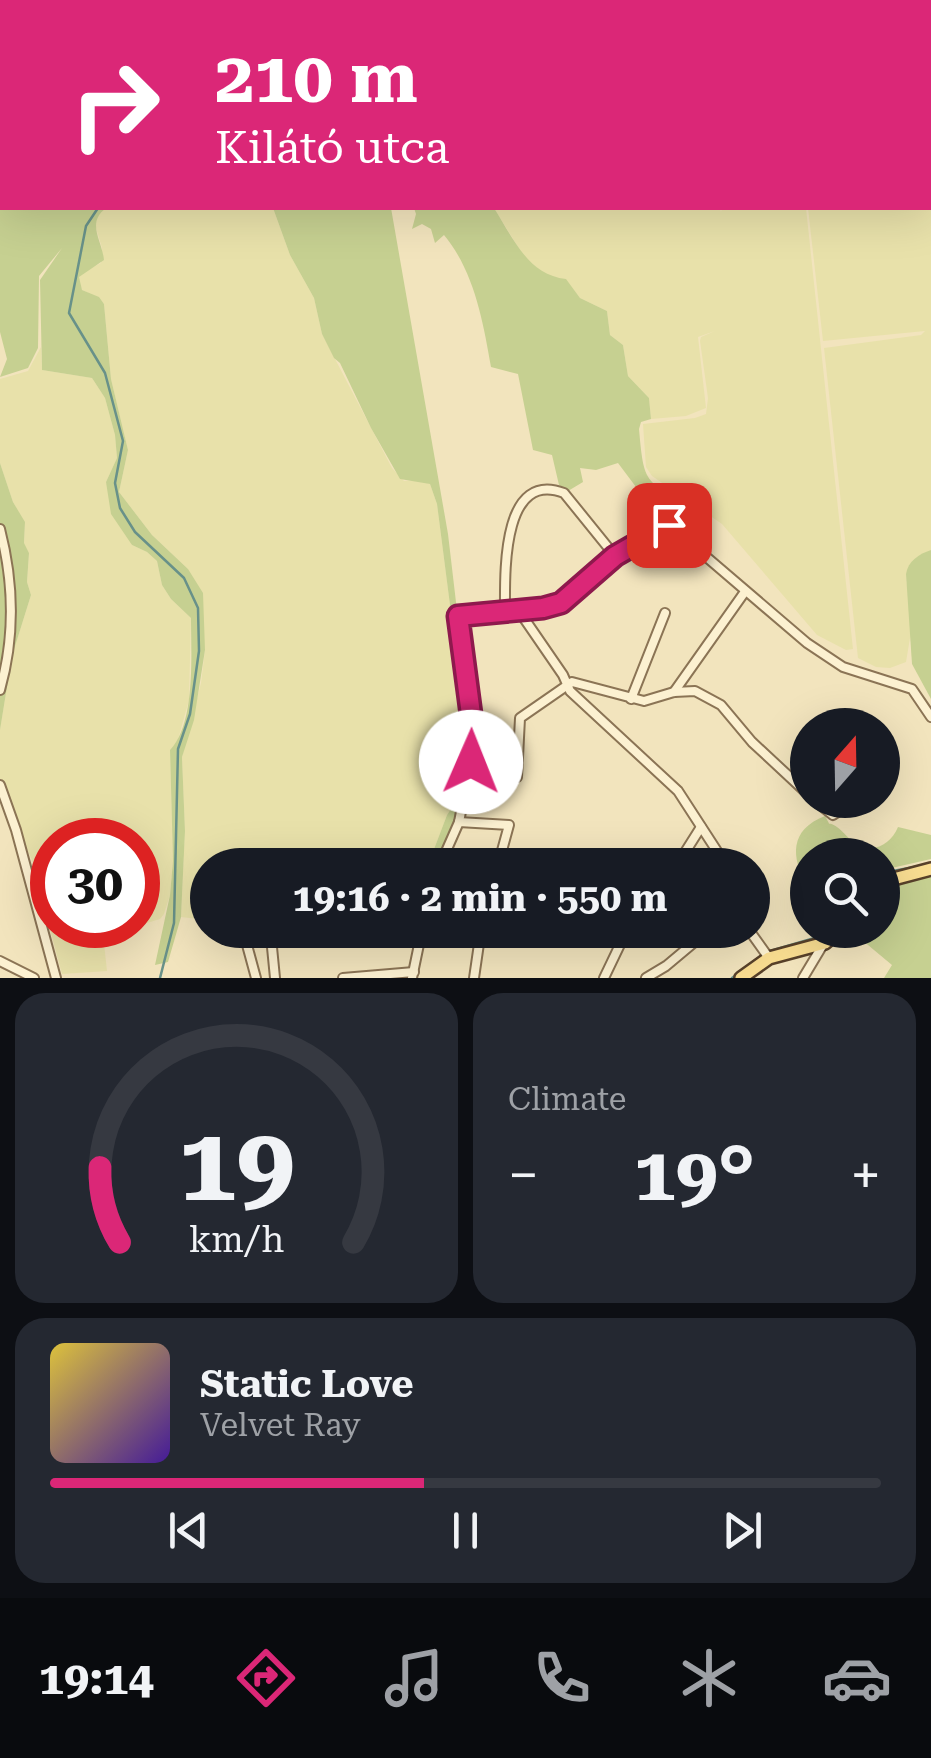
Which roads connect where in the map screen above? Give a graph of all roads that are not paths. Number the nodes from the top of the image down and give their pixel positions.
1 (0, 530) edge
2 (615, 556) junction
3 (744, 593) junction
4 (519, 611) junction
5 (505, 612) junction
6 (666, 613) dead end
7 (567, 684) junction
8 (0, 690) edge
9 (674, 692) junction
10 (631, 699) junction
11 (931, 717) edge
12 (790, 777) edge
13 (466, 784) junction
14 (0, 785) edge
15 (459, 822) junction
16 (701, 827) junction
17 (448, 848) edge
18 (503, 848) edge
19 (688, 848) edge
20 (715, 848) edge
21 (931, 869) edge
22 (900, 875) edge
23 (248, 948) edge
24 (272, 948) edge
25 (418, 948) edge
26 (478, 948) edge
27 (618, 948) edge
28 (688, 948) edge
29 (761, 948) edge
30 (800, 948) edge
31 (822, 948) edge
32 (766, 955) junction
33 (0, 961) edge
34 (413, 975) edge
35 (34, 978) edge
36 (56, 978) edge
37 (256, 978) edge
38 (275, 978) edge
39 (344, 978) edge
40 (474, 978) edge
41 (604, 978) edge
42 (646, 978) edge
43 (741, 978) edge
44 (804, 978) edge

1 - 8 street
2 - 3 street
2 - 4 street
2 - 5 street
3 - 9 street
3 - 11 street
4 - 5 street
4 - 7 street
5 - 13 street
6 - 10 street
7 - 10 street
7 - 13 street
7 - 16 street
9 - 10 street
9 - 12 street
13 - 15 street
14 - 36 street
15 - 17 street
15 - 18 street
16 - 19 street
16 - 20 street
21 - 22 main road
23 - 37 street
24 - 38 street
25 - 34 street
26 - 40 street
27 - 41 street
28 - 42 street
29 - 32 street
30 - 32 main road
31 - 44 street
32 - 43 main road
33 - 35 street
34 - 39 street

